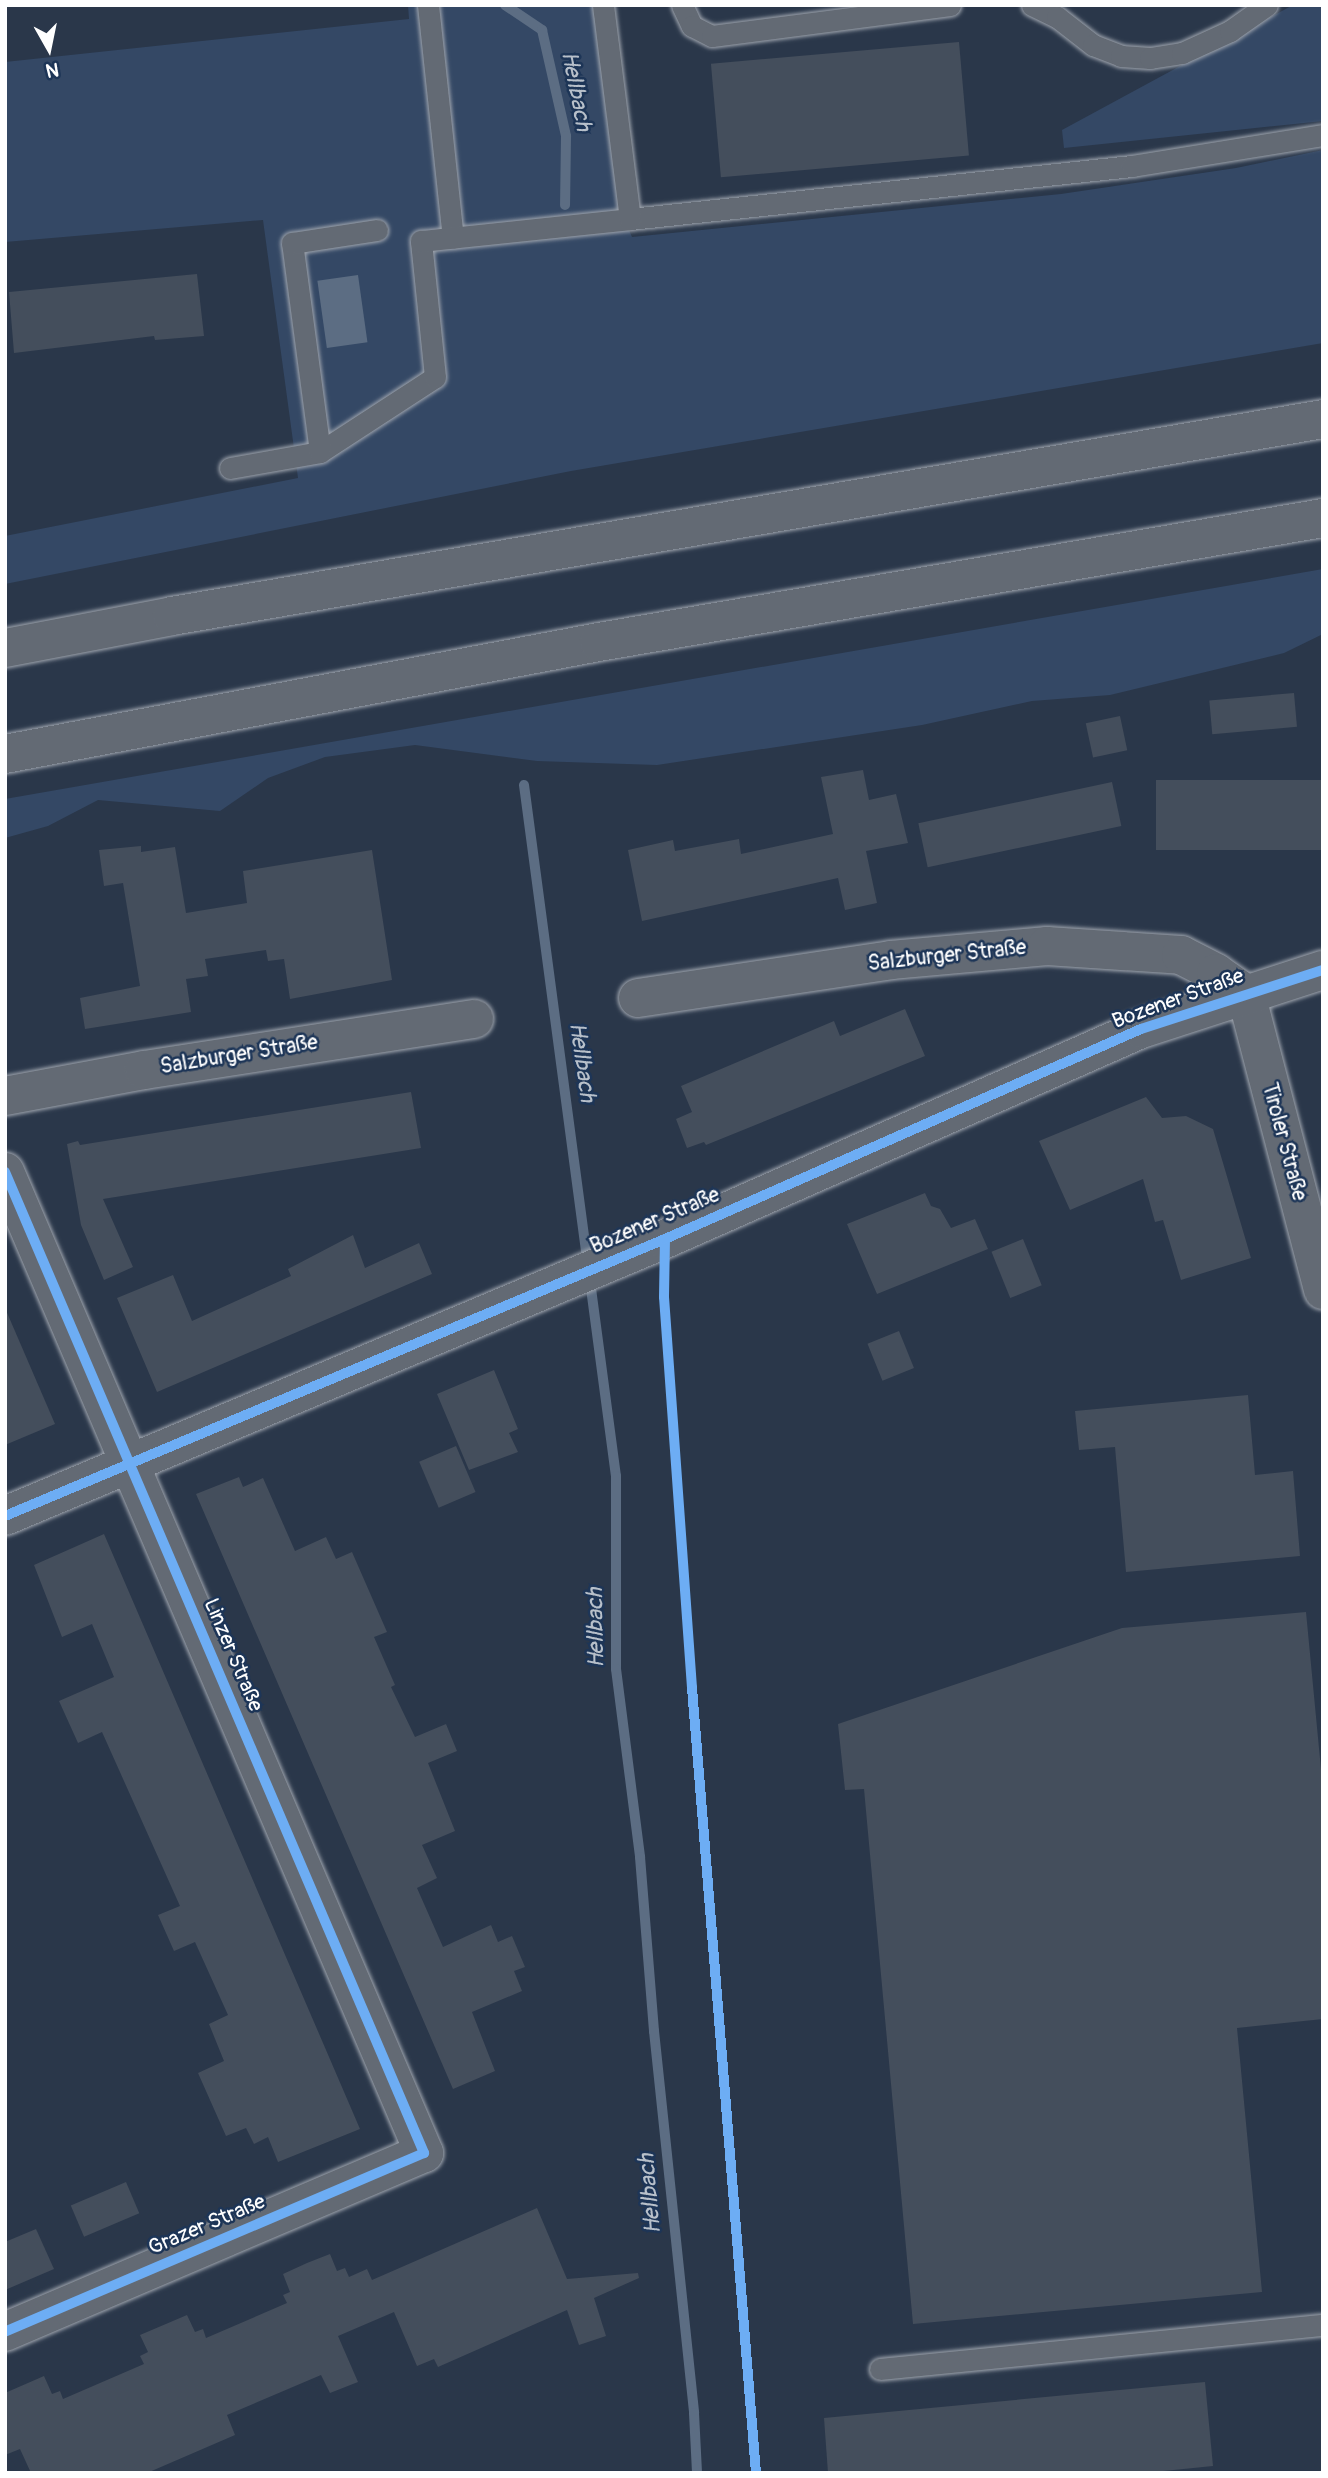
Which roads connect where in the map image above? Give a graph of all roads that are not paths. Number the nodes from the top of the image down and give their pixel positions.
1 (428, 5) edge
2 (603, 5) edge
3 (682, 5) edge
4 (950, 5) edge
5 (1032, 5) edge
6 (1267, 5) edge
7 (1323, 135) edge
8 (630, 219) junction
9 (377, 230) dead end
10 (453, 238) junction
11 (1323, 419) edge
12 (320, 452) junction
13 (230, 468) dead end
14 (1323, 518) edge
15 (5, 648) edge
16 (5, 754) edge
17 (1323, 970) edge
18 (1246, 994) junction
19 (638, 998) dead end
20 (474, 1019) dead end
21 (5, 1096) edge
22 (5, 1172) edge
23 (1323, 1290) edge
24 (130, 1461) junction
25 (5, 1516) edge
26 (424, 2153) joint
27 (1323, 2325) edge
28 (5, 2332) edge
29 (880, 2369) dead end

1 - 10 lane
2 - 8 lane
3 - 4 lane
5 - 6 lane
7 - 8 lane
8 - 10 lane
9 - 12 lane
10 - 12 lane
11 - 15 main road
12 - 13 lane
14 - 16 main road
17 - 18 main road, Bozener Straße
18 - 19 main road, Salzburger Straße
18 - 23 main road, Tiroler Straße
18 - 24 main road, Bozener Straße
20 - 21 main road, Salzburger Straße
22 - 24 main road, Linzer Straße
24 - 25 main road, Bozener Straße
24 - 26 main road, Linzer Straße
26 - 28 main road, Grazer Straße
27 - 29 lane

